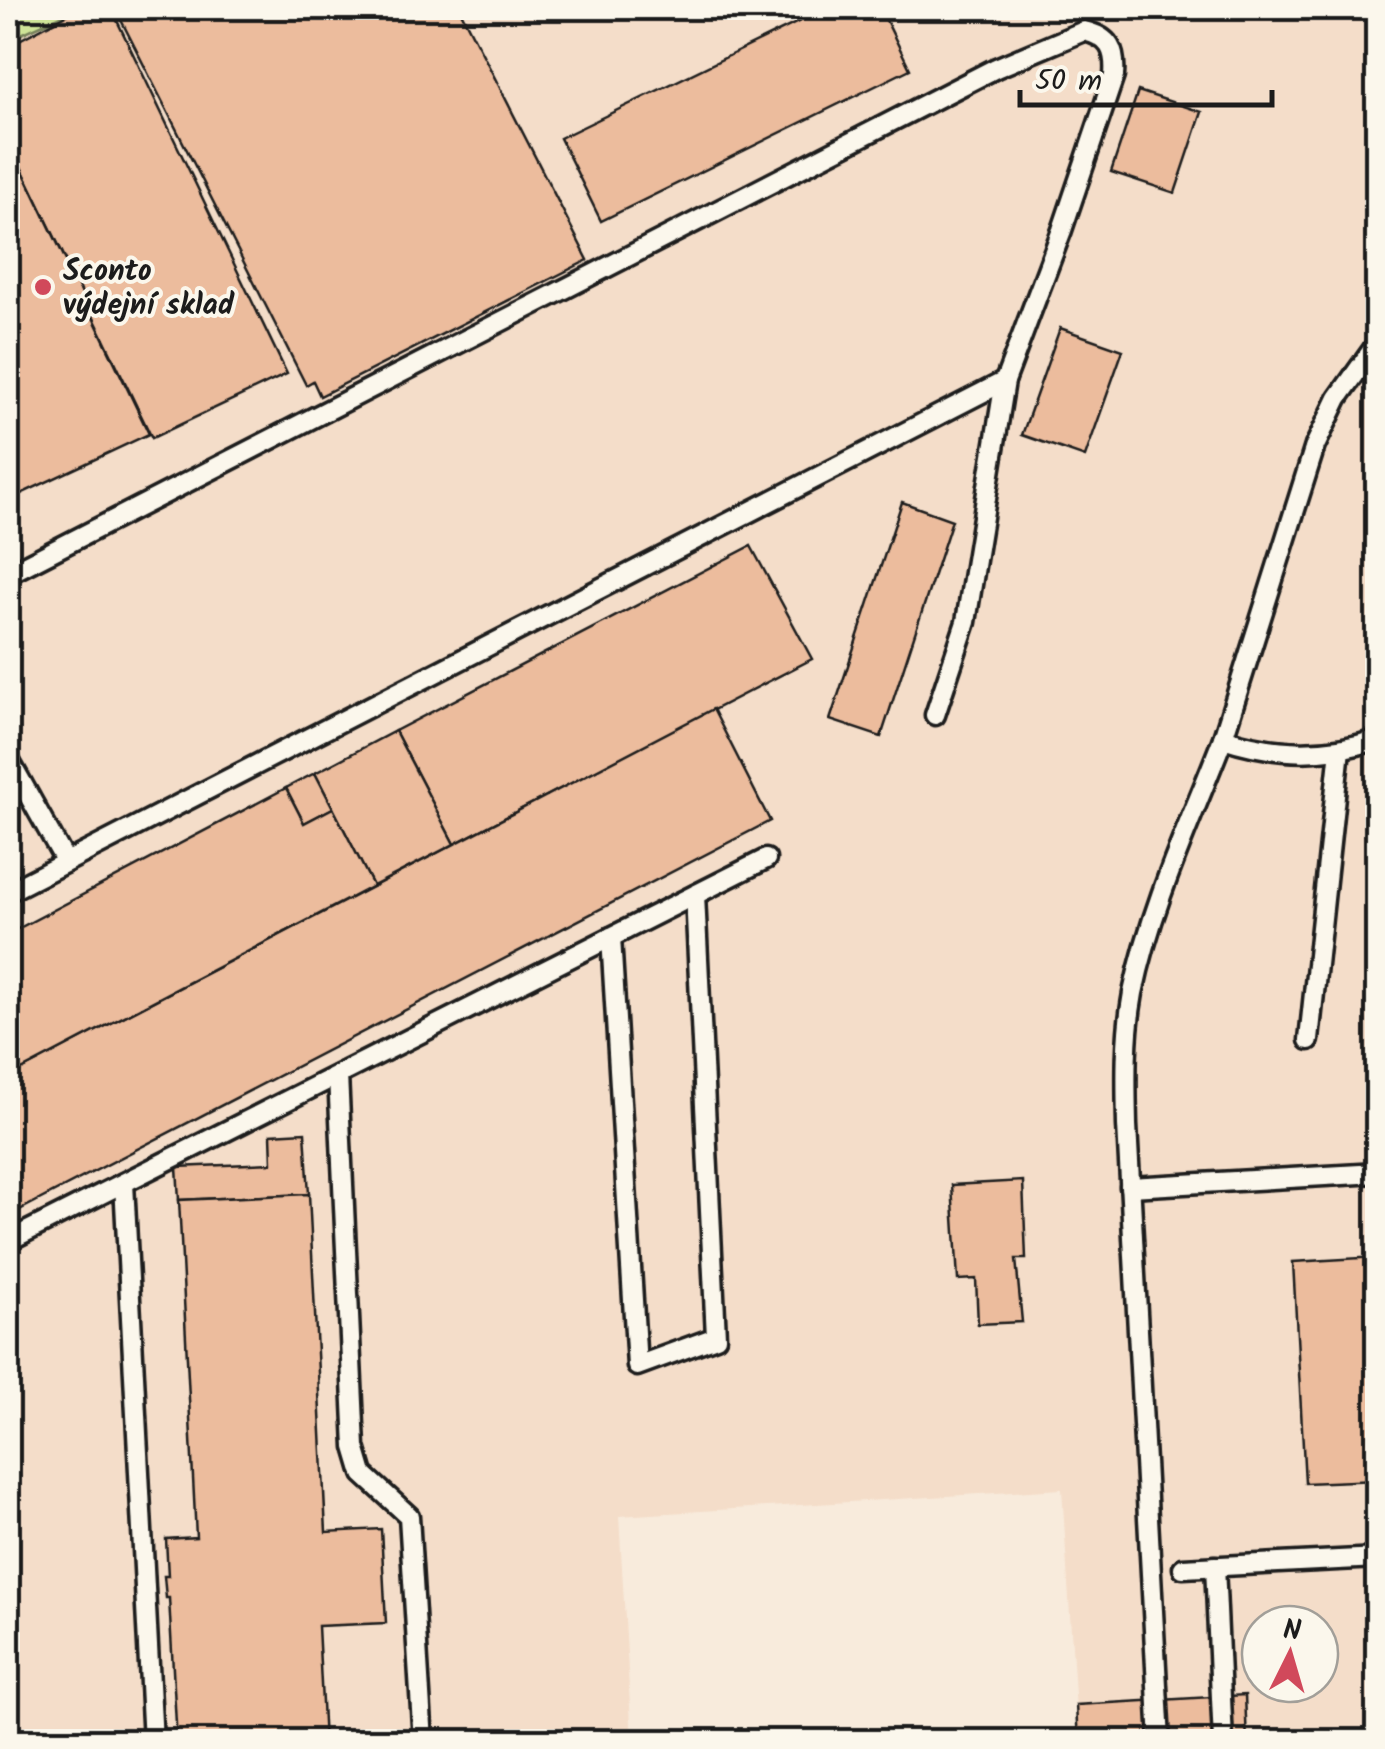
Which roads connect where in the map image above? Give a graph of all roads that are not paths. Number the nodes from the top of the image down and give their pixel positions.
1 (1378, 342) edge
2 (1005, 381) junction
3 (8, 574) edge
4 (935, 715) dead end
5 (1223, 738) junction
6 (1378, 739) edge
7 (1340, 749) junction
8 (8, 758) edge
9 (766, 859) dead end
10 (66, 862) junction
11 (8, 892) edge
12 (696, 895) junction
13 (611, 937) junction
14 (1309, 1040) dead end
15 (338, 1075) junction
16 (1378, 1174) edge
17 (124, 1183) junction
18 (1130, 1187) junction
19 (8, 1241) edge
20 (1378, 1558) edge
21 (1216, 1566) junction
22 (1183, 1568) dead end
23 (153, 1742) edge
24 (422, 1742) edge
25 (1160, 1742) edge
26 (1223, 1742) edge

1 - 5 lane
2 - 3 lane
2 - 4 lane
2 - 10 lane
5 - 7 lane
5 - 18 lane
6 - 7 lane
7 - 14 lane
8 - 10 lane
9 - 12 lane
10 - 11 lane
12 - 13 lane
12 - 13 lane
13 - 15 lane
15 - 17 lane
15 - 24 lane
16 - 18 lane
17 - 19 lane
17 - 23 lane
18 - 25 lane
20 - 21 lane
21 - 22 lane
21 - 26 lane

